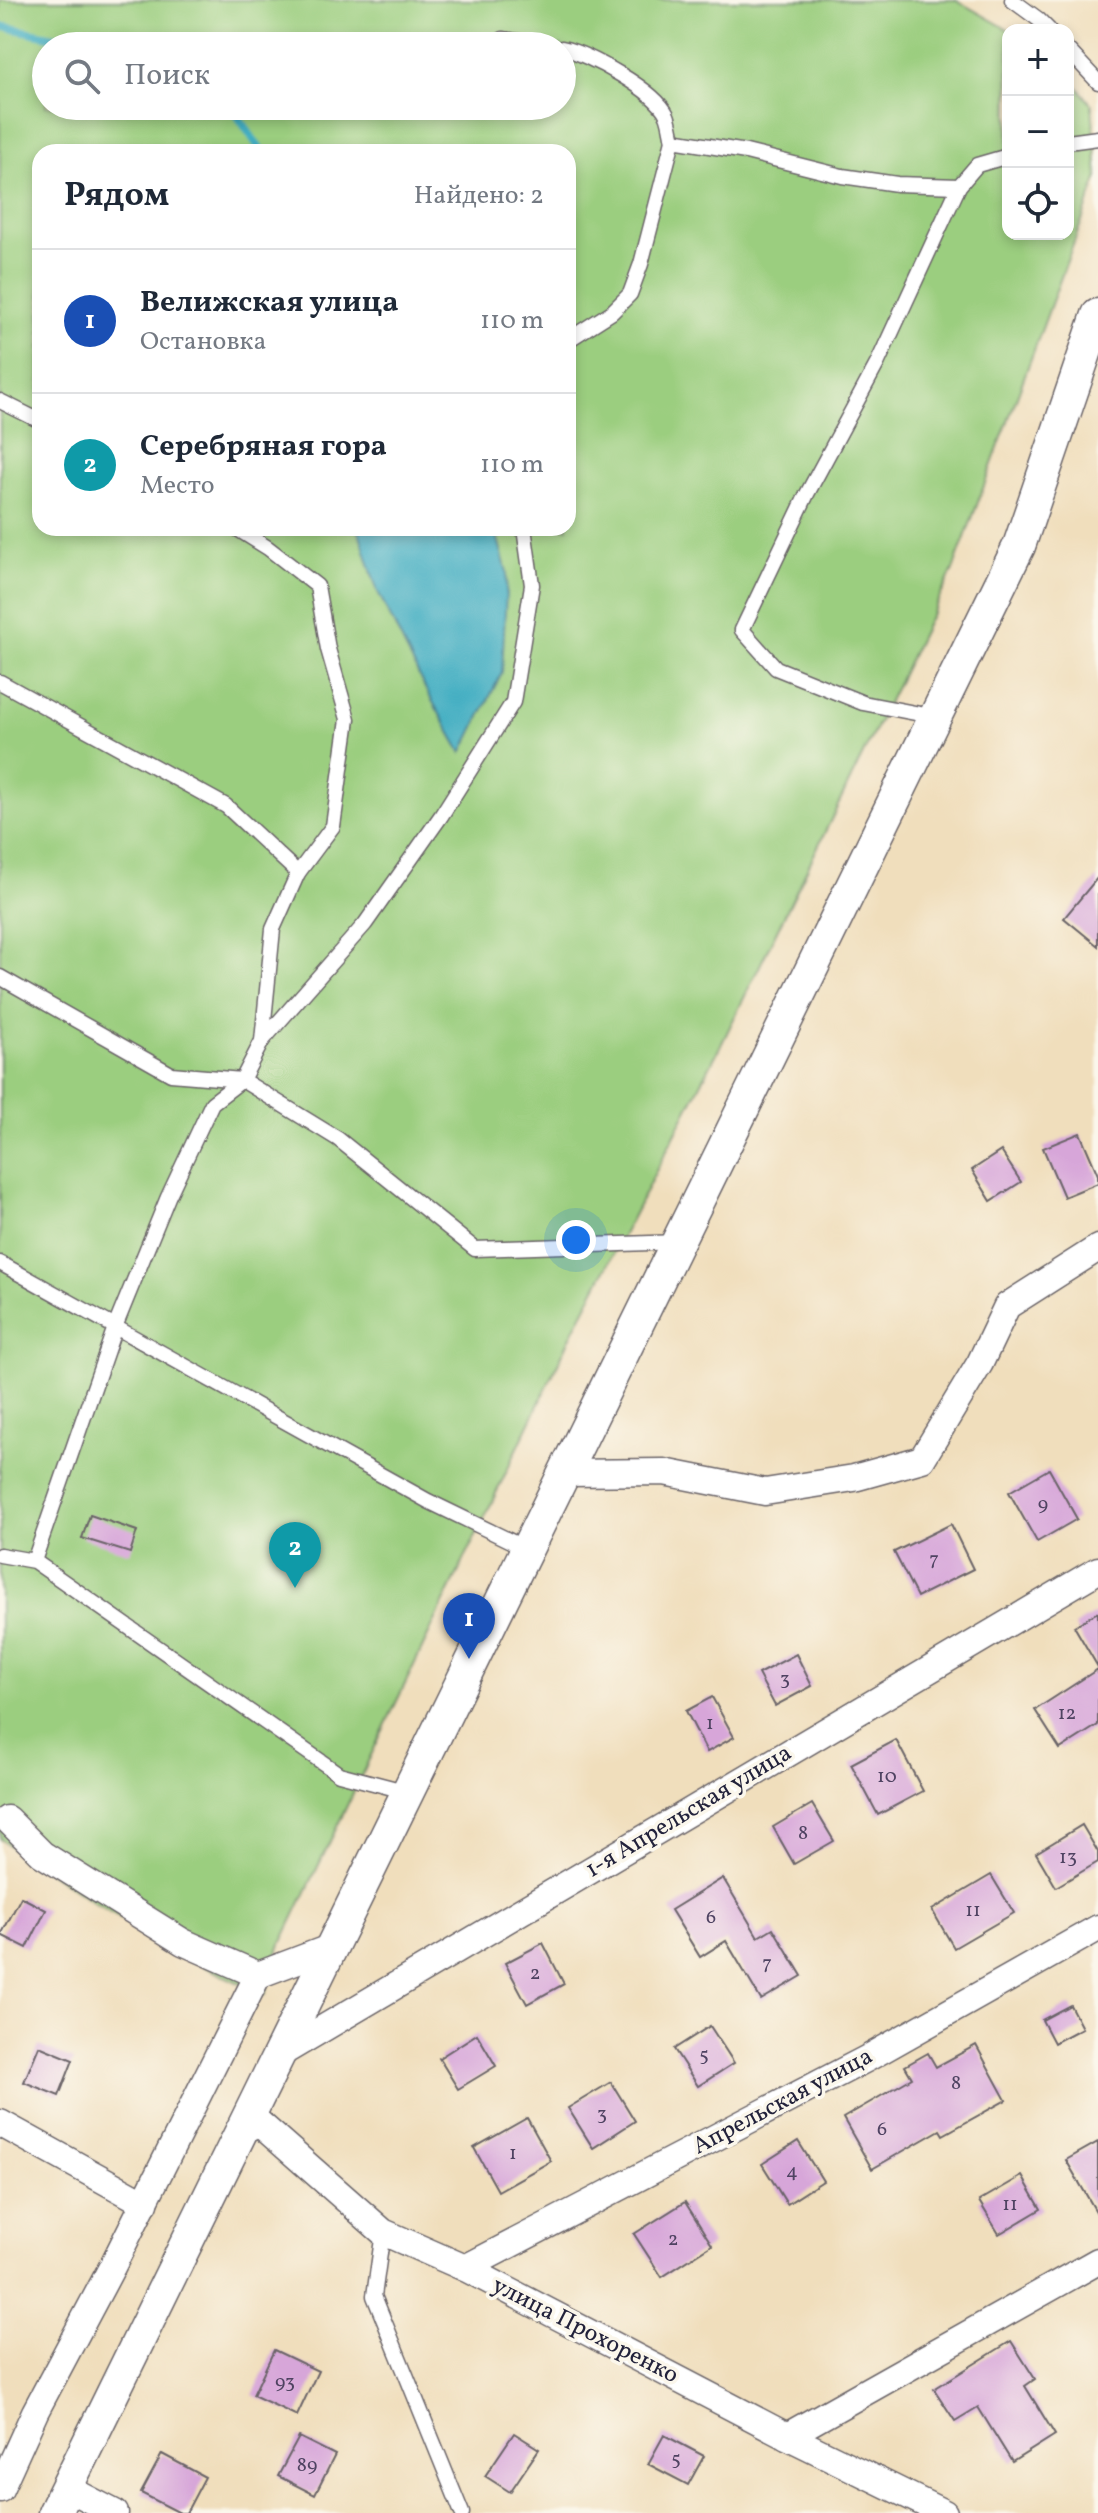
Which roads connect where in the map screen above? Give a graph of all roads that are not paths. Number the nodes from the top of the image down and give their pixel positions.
1 (1012, 0) edge
2 (1043, 24) edge
3 (576, 51) edge
4 (1074, 56) edge
5 (1098, 82) edge
6 (1098, 138) edge
7 (673, 140) junction
8 (1074, 141) edge
9 (1002, 158) edge
10 (959, 186) junction
11 (1098, 315) edge
12 (576, 335) edge
13 (0, 401) edge
14 (32, 417) edge
15 (249, 536) edge
16 (525, 536) edge
17 (0, 682) edge
18 (937, 717) junction
19 (298, 873) junction
20 (0, 977) edge
21 (262, 1041) junction
22 (242, 1080) junction
23 (679, 1242) junction
24 (1098, 1248) edge
25 (0, 1263) edge
26 (115, 1327) junction
27 (566, 1473) junction
28 (528, 1550) junction
29 (0, 1555) edge
30 (34, 1561) junction
31 (1098, 1570) edge
32 (408, 1792) junction
33 (7, 1819) dead end
34 (1098, 1928) edge
35 (332, 1947) junction
36 (258, 1975) junction
37 (280, 2054) junction
38 (250, 2115) junction
39 (0, 2123) edge
40 (145, 2203) junction
41 (383, 2232) junction
42 (1098, 2261) edge
43 (465, 2268) junction
44 (787, 2436) junction
45 (0, 2489) edge
46 (60, 2500) edge
47 (941, 2512) edge
48 (115, 2513) edge
49 (462, 2513) edge

1 - 2 lane
3 - 7 lane
4 - 5 lane
6 - 8 lane
7 - 10 lane
7 - 12 lane
9 - 10 lane
10 - 18 lane
11 - 18 street
13 - 14 lane
15 - 19 lane
16 - 21 lane
17 - 19 lane
18 - 23 street
19 - 21 lane
20 - 22 lane
21 - 22 lane
22 - 23 lane
22 - 26 lane
23 - 27 street
24 - 27 street
25 - 26 lane
26 - 28 lane
26 - 30 lane
27 - 28 street
28 - 32 street
29 - 30 lane
30 - 32 lane
31 - 37 street, 1-я Апрельская улица
32 - 35 street
33 - 36 street
34 - 43 street, Апрельская улица
35 - 36 street
35 - 37 street
36 - 40 street
37 - 38 street
38 - 41 street, улица Прохоренко
38 - 46 street
39 - 40 street
40 - 45 street
41 - 43 street, улица Прохоренко
41 - 49 lane
42 - 44 street
43 - 44 street, улица Прохоренко
44 - 47 street, улица Прохоренко
46 - 48 street

